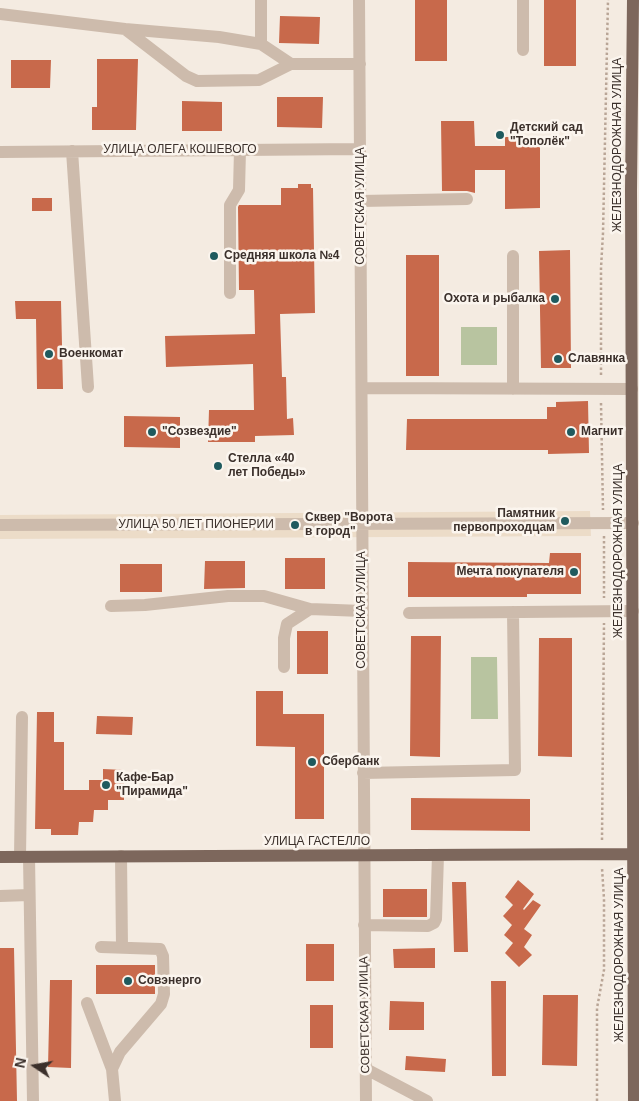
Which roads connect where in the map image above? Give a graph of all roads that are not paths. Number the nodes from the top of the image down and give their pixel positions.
1 (261, 0) edge
2 (359, 0) edge
3 (524, 0) edge
4 (633, 0) edge
5 (0, 14) edge
6 (124, 29) junction
7 (261, 44) junction
8 (523, 50) dead end
9 (291, 64) junction
10 (360, 64) junction
11 (360, 149) junction
12 (240, 150) junction
13 (72, 151) junction
14 (0, 152) edge
15 (635, 190) edge
16 (467, 199) dead end
17 (361, 201) junction
18 (513, 256) dead end
19 (230, 294) dead end
20 (88, 387) dead end
21 (362, 388) junction
22 (514, 389) junction
23 (632, 389) junction
24 (363, 524) junction
25 (633, 524) junction
26 (0, 525) edge
27 (111, 606) dead end
28 (310, 610) junction
29 (362, 611) junction
30 (633, 611) junction
31 (513, 612) junction
32 (409, 613) dead end
33 (284, 667) dead end
34 (22, 717) dead end
35 (363, 773) junction
36 (634, 854) junction
37 (438, 855) junction
38 (121, 856) junction
39 (363, 856) junction
40 (0, 857) edge
41 (25, 857) junction
42 (29, 895) junction
43 (0, 896) edge
44 (364, 925) junction
45 (101, 947) dead end
46 (122, 947) junction
47 (87, 1002) dead end
48 (112, 1069) junction
49 (366, 1069) junction
50 (33, 1101) edge
51 (115, 1101) edge
52 (366, 1101) edge
53 (427, 1101) edge
54 (634, 1101) edge

1 - 7 street
2 - 10 street, СОВЕТСКАЯ УЛИЦА
3 - 8 street
4 - 15 main road, ЖЕЛЕЗНОДОРОЖНАЯ УЛИЦА
5 - 6 street
6 - 7 street
6 - 9 street
7 - 9 street
9 - 10 street
10 - 11 street, СОВЕТСКАЯ УЛИЦА
11 - 12 street, УЛИЦА ОЛЕГА КОШЕВОГО
11 - 17 street, СОВЕТСКАЯ УЛИЦА
12 - 13 street, УЛИЦА ОЛЕГА КОШЕВОГО
12 - 19 street
13 - 14 street, УЛИЦА ОЛЕГА КОШЕВОГО
13 - 20 street
15 - 23 main road, ЖЕЛЕЗНОДОРОЖНАЯ УЛИЦА
16 - 17 street
17 - 21 street, СОВЕТСКАЯ УЛИЦА
18 - 22 street
21 - 22 street
21 - 24 street, СОВЕТСКАЯ УЛИЦА
22 - 23 street
23 - 25 main road, ЖЕЛЕЗНОДОРОЖНАЯ УЛИЦА
24 - 25 street, УЛИЦА 50 ЛЕТ ПИОНЕРИИ
24 - 26 street, УЛИЦА 50 ЛЕТ ПИОНЕРИИ
24 - 29 street, СОВЕТСКАЯ УЛИЦА
25 - 30 main road, ЖЕЛЕЗНОДОРОЖНАЯ УЛИЦА
27 - 28 street
28 - 29 street
28 - 33 street
29 - 35 street, СОВЕТСКАЯ УЛИЦА
30 - 31 street
30 - 36 main road, ЖЕЛЕЗНОДОРОЖНАЯ УЛИЦА
31 - 32 street
31 - 35 street
34 - 41 street
35 - 39 street, СОВЕТСКАЯ УЛИЦА
36 - 37 main road, УЛИЦА ГАСТЕЛЛО
36 - 54 main road, ЖЕЛЕЗНОДОРОЖНАЯ УЛИЦА
37 - 39 main road, УЛИЦА ГАСТЕЛЛО
37 - 44 street
38 - 39 main road, УЛИЦА ГАСТЕЛЛО
38 - 41 main road, УЛИЦА ГАСТЕЛЛО
38 - 46 street
39 - 44 street, СОВЕТСКАЯ УЛИЦА
40 - 41 main road, УЛИЦА ГАСТЕЛЛО
41 - 42 street
42 - 43 street
42 - 50 street
44 - 49 street, СОВЕТСКАЯ УЛИЦА
45 - 46 street
46 - 48 street
47 - 48 street
48 - 51 street
49 - 52 street, СОВЕТСКАЯ УЛИЦА
49 - 53 street

